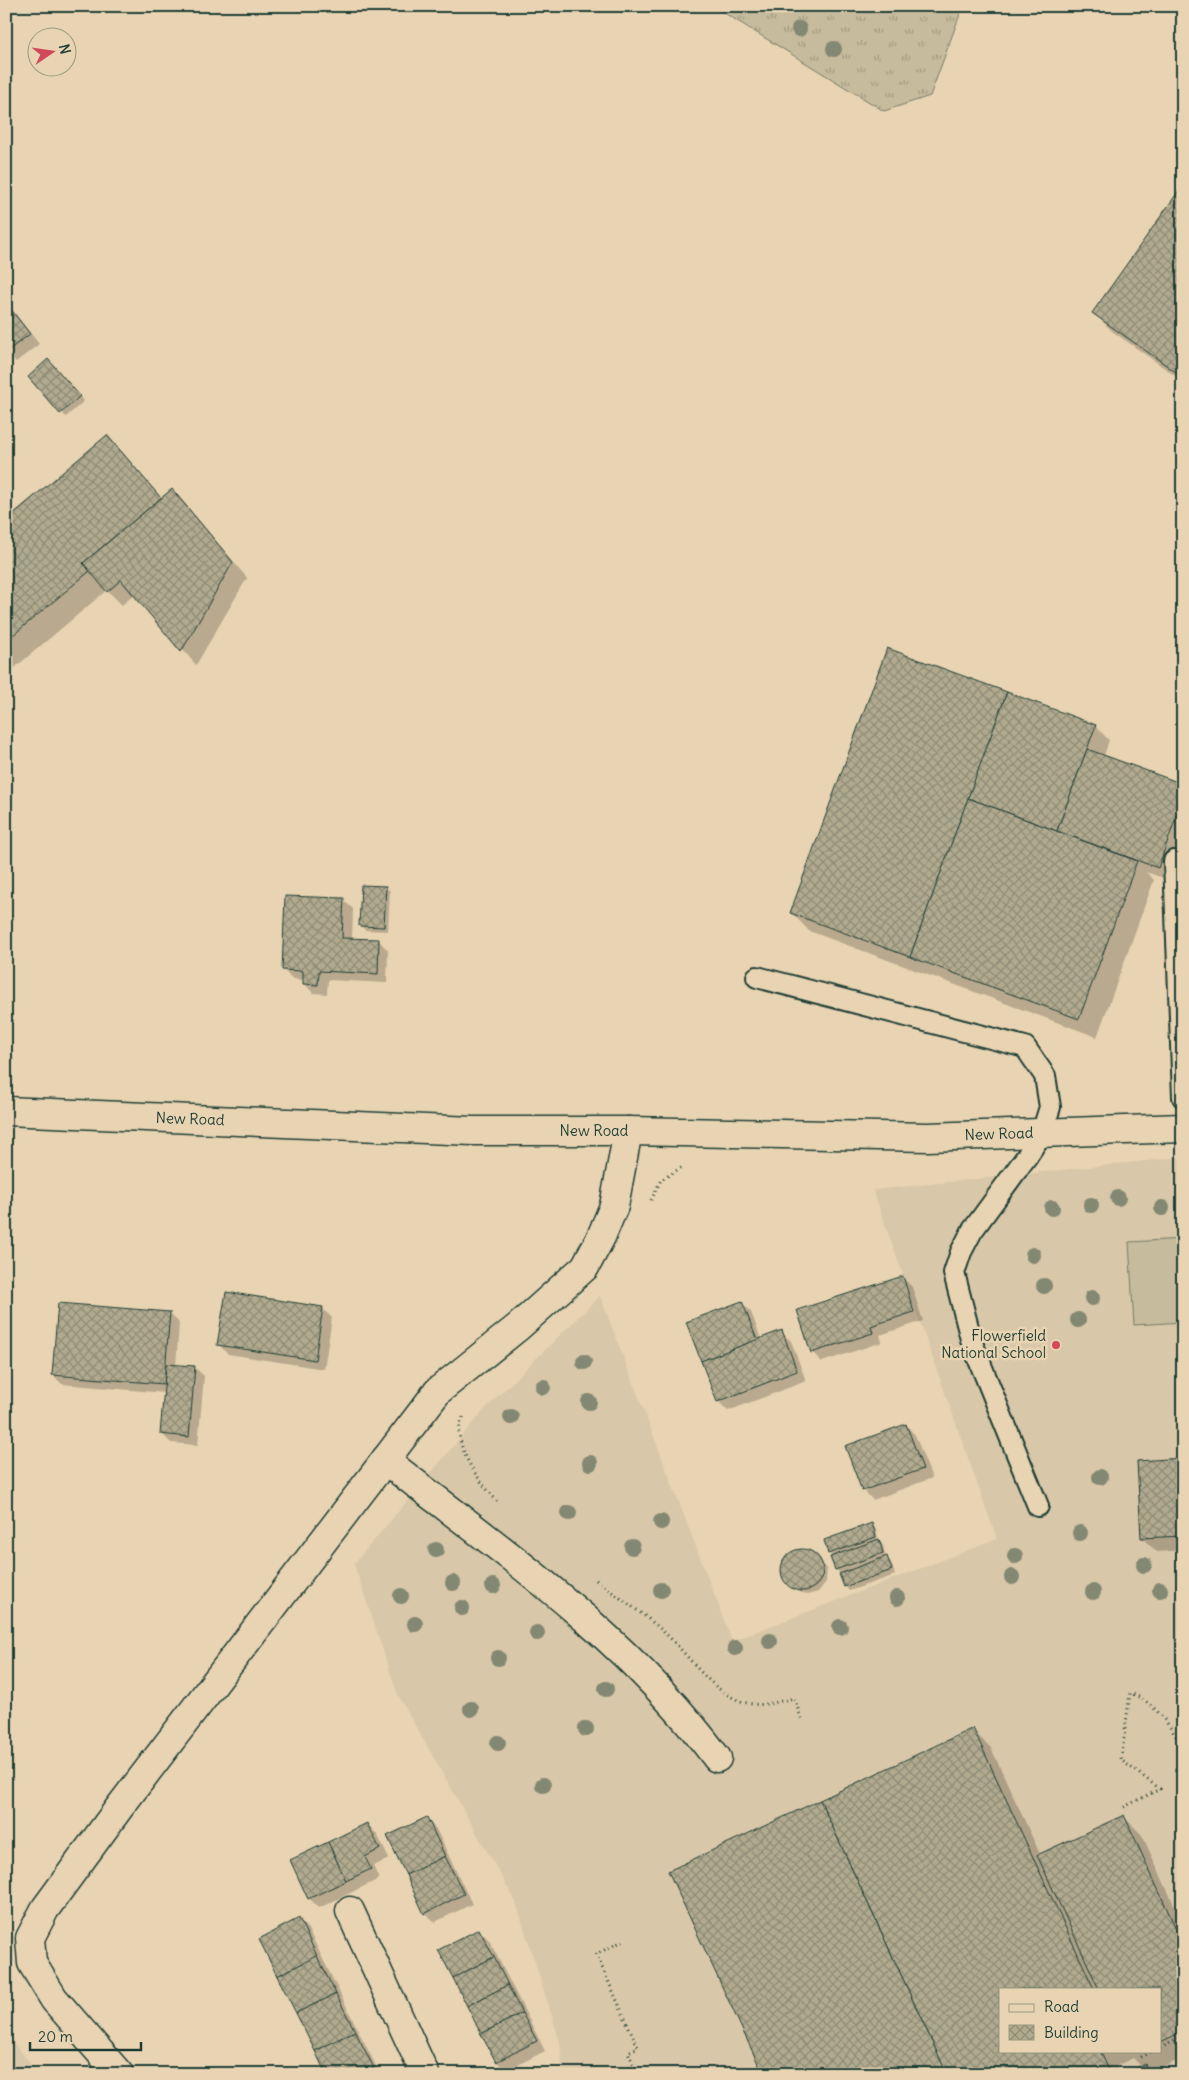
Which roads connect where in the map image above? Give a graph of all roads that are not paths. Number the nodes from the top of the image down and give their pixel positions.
1 (1174, 862) dead end
2 (758, 977) dead end
3 (1183, 1097) edge
4 (6, 1111) edge
5 (1183, 1128) edge
6 (628, 1131) junction
7 (1042, 1133) junction
8 (385, 1460) junction
9 (1038, 1506) dead end
10 (717, 1758) dead end
11 (350, 1911) dead end
12 (118, 2074) edge
13 (425, 2074) edge

1 - 3 lane
2 - 7 lane
4 - 6 street, New Road
5 - 7 street, New Road
6 - 7 street, New Road
6 - 8 street
7 - 9 lane
8 - 10 street
8 - 12 street
11 - 13 street

